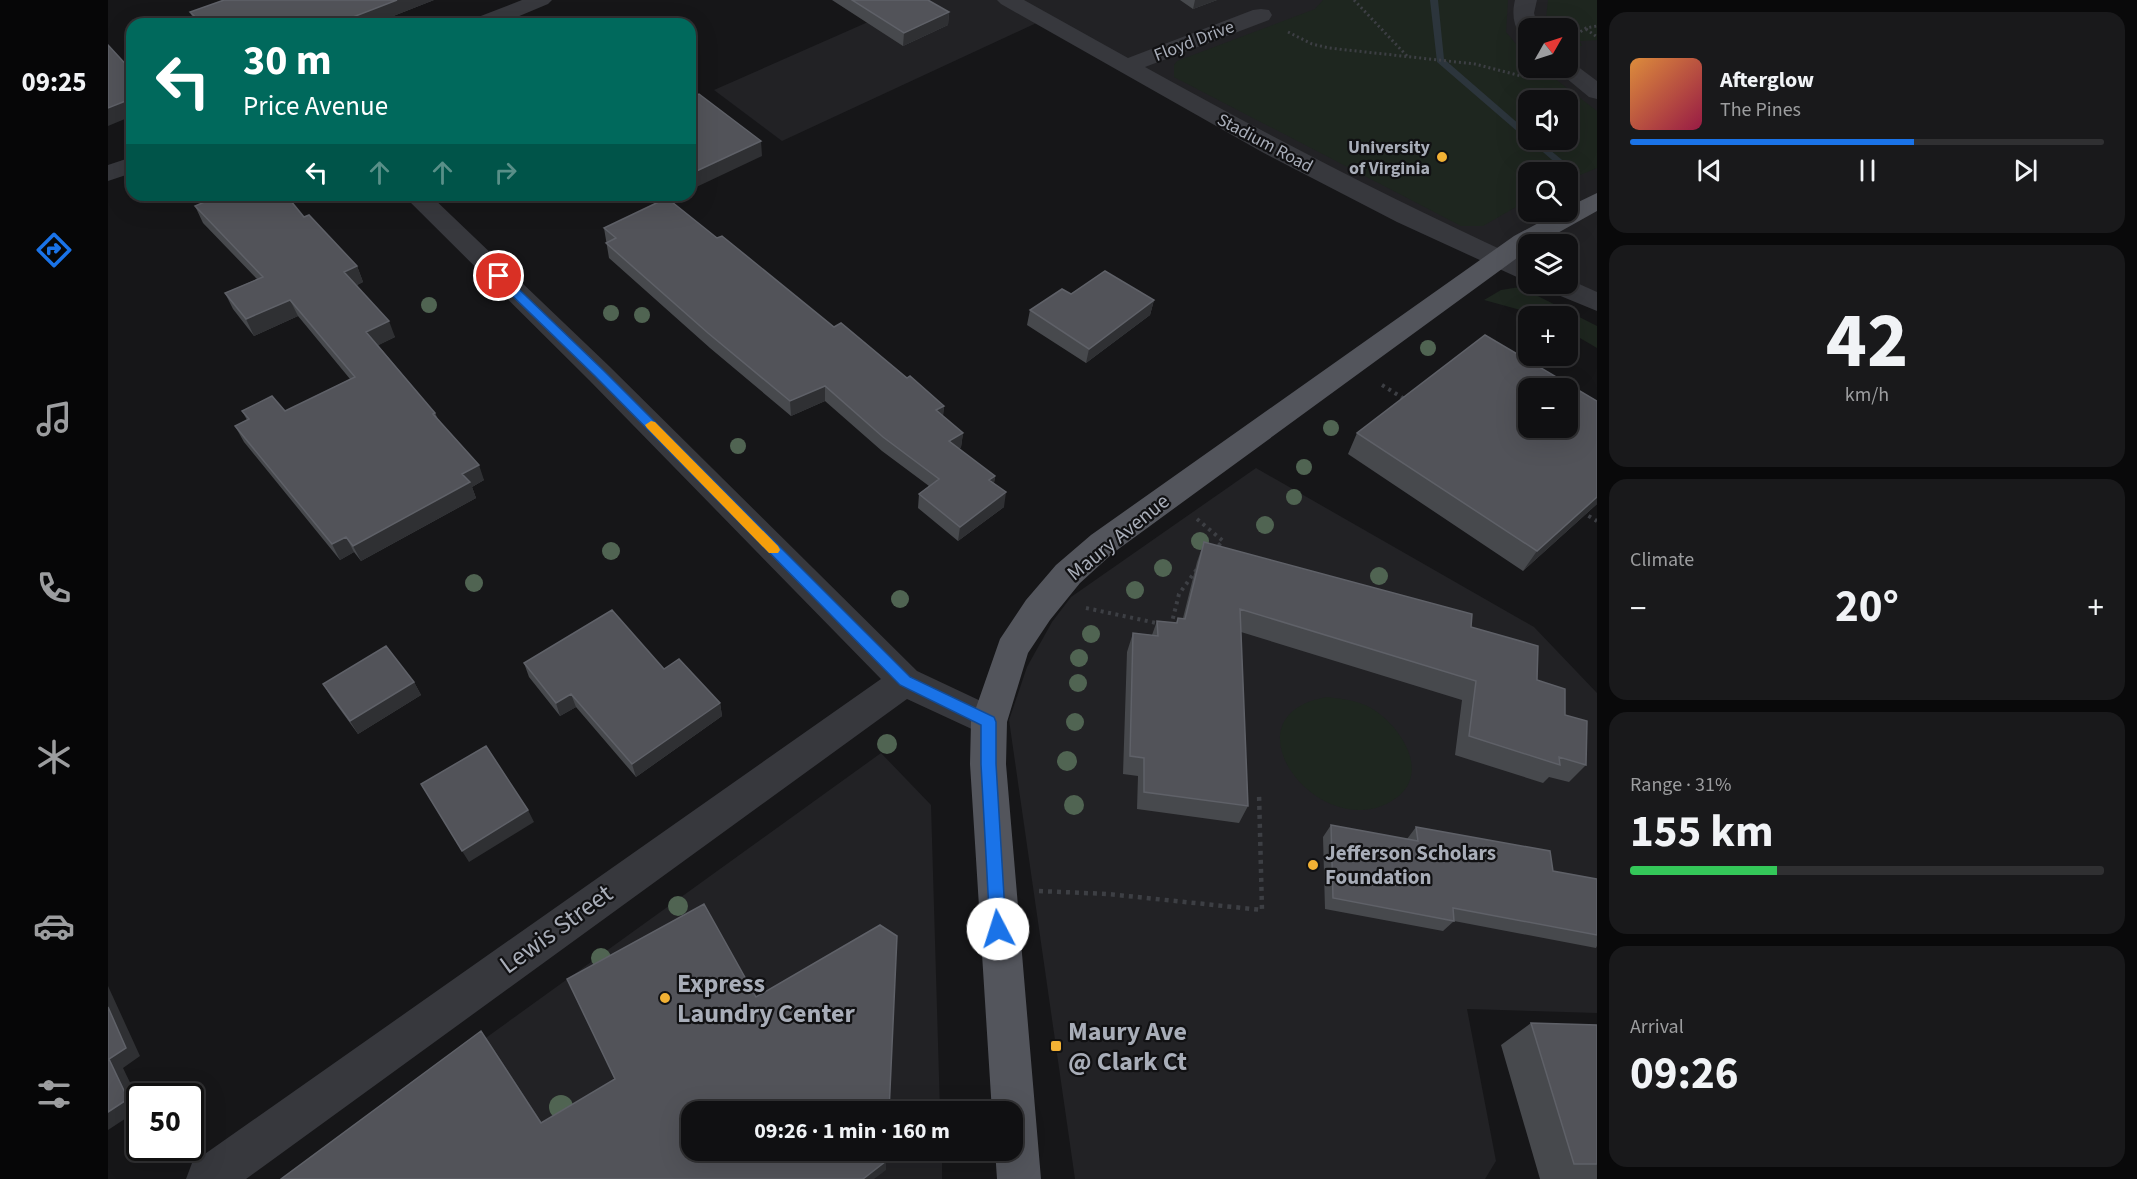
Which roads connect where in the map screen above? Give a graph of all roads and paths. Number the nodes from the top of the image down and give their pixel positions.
1 (541, 0) edge
2 (1008, 0) edge
3 (1354, 0) edge
4 (1526, 0) edge
5 (1261, 15) joint
6 (496, 18) edge
7 (1524, 18) edge
8 (1597, 26) edge
9 (1586, 28) junction
10 (1578, 33) edge
11 (1597, 37) edge
12 (1407, 57) junction
13 (1127, 66) junction
14 (1518, 75) edge
15 (1570, 78) edge
16 (1597, 92) edge
17 (126, 166) edge
18 (108, 174) edge
19 (422, 201) edge
20 (1597, 201) edge
21 (1515, 266) edge
22 (1578, 294) edge
23 (1597, 302) edge
24 (1389, 389) dead end
25 (1414, 405) edge
26 (1575, 507) edge
27 (1189, 513) dead end
28 (1597, 521) edge
29 (1209, 556) edge
30 (1203, 563) edge
31 (1099, 611) dead end
32 (905, 681) junction
33 (989, 722) junction
34 (1259, 793) dead end
35 (1035, 891) dead end
36 (208, 1179) edge
37 (1018, 1179) edge

1 - 6 street
2 - 13 street, Stadium Road
3 - 12 path
4 - 7 street
5 - 12 path
5 - 13 street, Floyd Drive
8 - 9 path
9 - 10 path
9 - 11 path
12 - 14 path
13 - 21 street, Stadium Road
15 - 16 street
17 - 18 street
19 - 32 street
20 - 21 main road, Maury Avenue
21 - 33 main road, Maury Avenue
22 - 23 street
24 - 25 path
26 - 28 path
27 - 29 path
30 - 31 path
32 - 33 street
32 - 36 street, Lewis Street
33 - 37 main road, Maury Avenue
34 - 35 path

